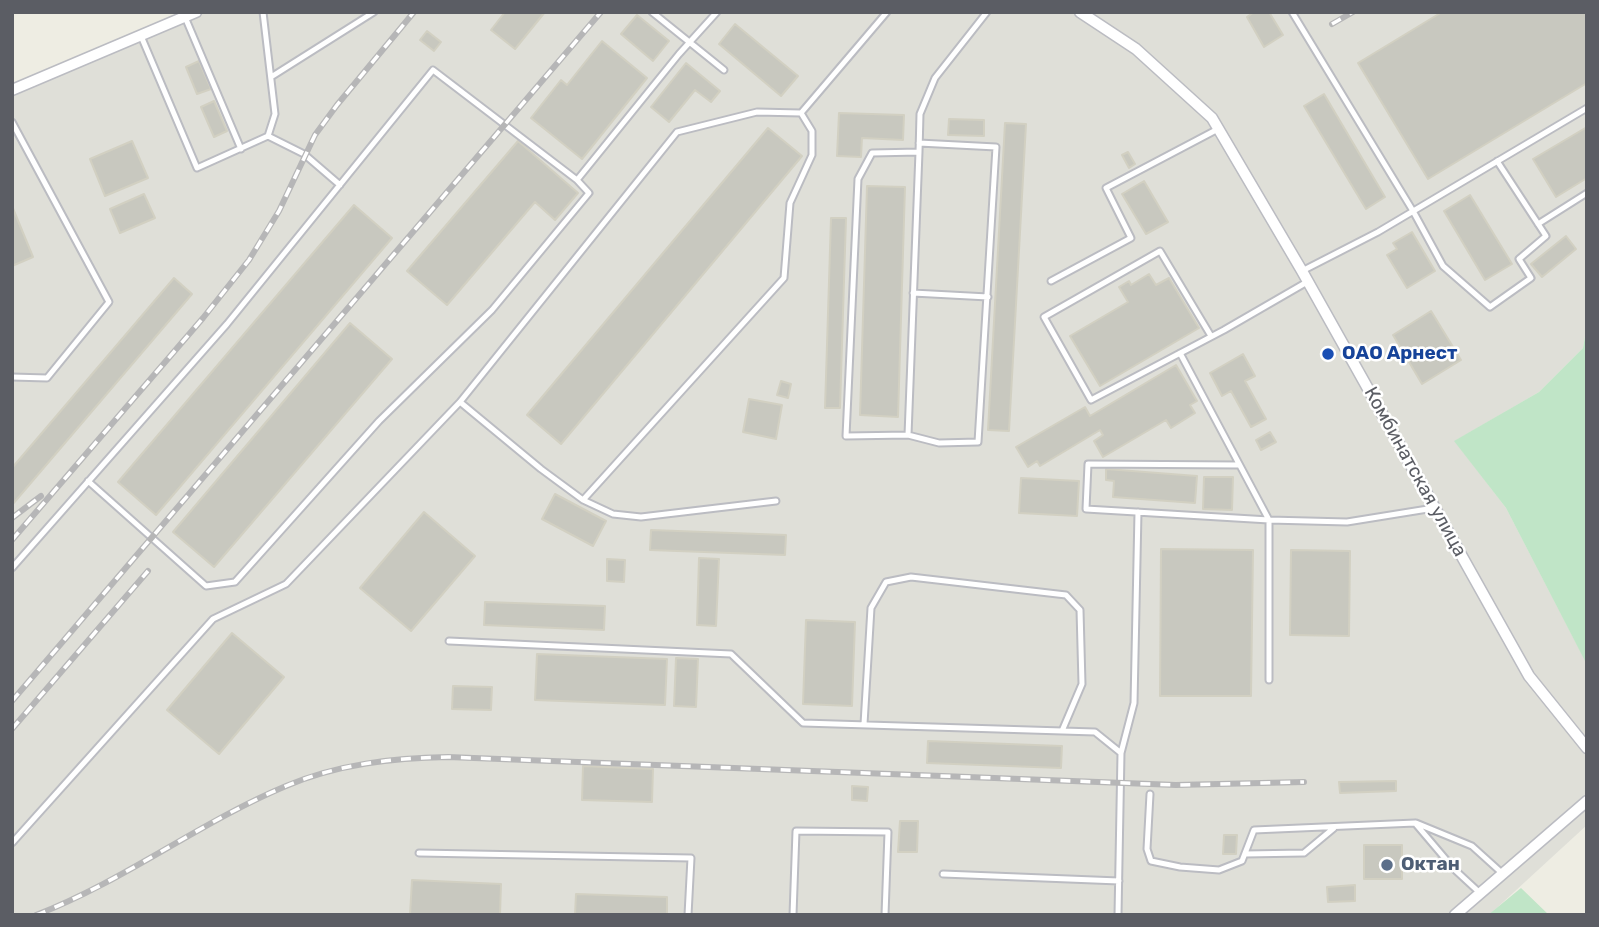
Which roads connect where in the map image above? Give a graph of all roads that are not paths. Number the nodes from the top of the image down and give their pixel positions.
1 (196, 12) edge
2 (264, 12) edge
3 (374, 12) edge
4 (652, 12) edge
5 (718, 12) edge
6 (887, 12) edge
7 (987, 12) edge
8 (1080, 12) edge
9 (1292, 12) edge
10 (185, 17) junction
11 (141, 36) junction
12 (690, 42) junction
13 (724, 70) dead end
14 (271, 78) junction
15 (12, 90) edge
16 (1587, 108) edge
17 (801, 113) junction
18 (12, 122) edge
19 (1218, 129) junction
20 (268, 136) junction
21 (919, 143) junction
22 (240, 149) junction
23 (919, 152) junction
24 (1497, 161) junction
25 (578, 180) junction
26 (340, 185) junction
27 (1587, 193) edge
28 (1413, 211) junction
29 (1538, 224) junction
30 (1302, 271) junction
31 (1051, 281) dead end
32 (1308, 281) junction
33 (913, 293) junction
34 (988, 298) junction
35 (1211, 336) junction
36 (1180, 352) junction
37 (12, 377) edge
38 (460, 402) junction
39 (908, 435) junction
40 (1239, 465) junction
41 (88, 481) junction
42 (583, 500) junction
43 (776, 501) dead end
44 (1435, 507) junction
45 (1138, 512) junction
46 (1269, 520) junction
47 (12, 568) edge
48 (449, 641) dead end
49 (1269, 680) dead end
50 (864, 724) junction
51 (1062, 731) junction
52 (1587, 748) edge
53 (1121, 753) junction
54 (1150, 794) dead end
55 (1587, 801) edge
56 (1415, 823) junction
57 (1335, 826) junction
58 (12, 843) edge
59 (419, 853) dead end
60 (1245, 854) junction
61 (943, 874) dead end
62 (1503, 874) junction
63 (1119, 881) junction
64 (1480, 893) junction
65 (688, 915) edge
66 (793, 915) edge
67 (885, 915) edge
68 (1118, 915) edge
69 (1455, 915) edge

1 - 10 street
2 - 14 lane
3 - 14 lane
4 - 12 lane
5 - 12 lane
6 - 17 lane
7 - 21 lane
8 - 19 street, Комбинатская улица
9 - 28 lane
10 - 11 street
10 - 22 lane
11 - 15 street
11 - 22 lane
12 - 13 lane
12 - 25 lane
14 - 20 lane
16 - 24 lane
17 - 38 lane
17 - 42 lane
18 - 37 lane
19 - 30 street, Комбинатская улица
19 - 31 lane
20 - 22 lane
20 - 26 lane
21 - 23 lane
21 - 34 lane
23 - 33 lane
23 - 39 lane
24 - 28 lane
24 - 29 lane
25 - 26 lane
25 - 41 lane
26 - 41 lane
27 - 29 lane
28 - 29 lane
28 - 30 lane
30 - 32 street, Комбинатская улица
32 - 35 lane
32 - 44 street, Комбинатская улица
33 - 34 lane
33 - 39 lane
34 - 39 lane
35 - 36 lane
35 - 36 lane
36 - 40 lane
38 - 42 lane
38 - 58 lane
40 - 45 lane
40 - 46 lane
41 - 47 lane
42 - 43 lane
44 - 46 lane
44 - 52 street, Комбинатская улица
45 - 46 lane
45 - 53 lane
46 - 49 lane
48 - 50 lane
50 - 51 lane
50 - 51 lane
51 - 53 lane
53 - 63 lane
54 - 60 lane
55 - 62 street
56 - 57 lane
56 - 62 lane
56 - 64 lane
57 - 60 lane
57 - 60 lane
59 - 65 lane
61 - 63 lane
62 - 64 street
63 - 68 lane
64 - 69 street
66 - 67 lane

